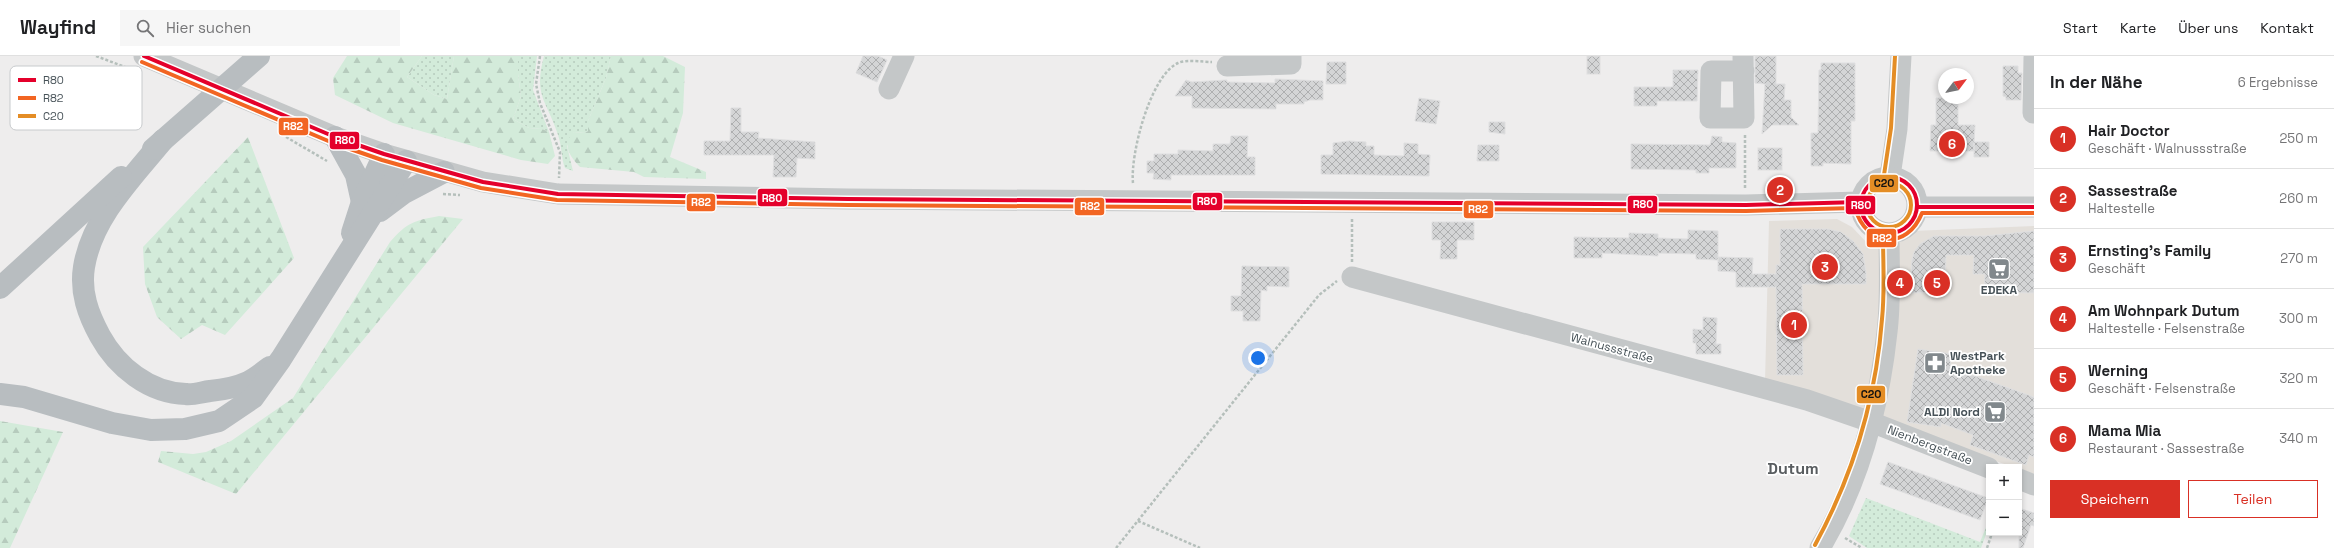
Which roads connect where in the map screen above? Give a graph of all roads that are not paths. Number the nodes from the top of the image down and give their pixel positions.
1 (259, 56) edge
2 (904, 56) edge
3 (1291, 56) edge
4 (1901, 56) edge
5 (2034, 58) edge
6 (1744, 63) edge
7 (140, 64) edge
8 (1227, 66) road end
9 (889, 89) dead end
10 (2033, 113) dead end
11 (335, 137) junction
12 (163, 140) junction
13 (384, 154) junction
14 (406, 161) junction
15 (444, 172) junction
16 (1890, 176) junction
17 (1860, 202) junction
18 (1918, 207) junction
19 (2034, 207) edge
20 (367, 209) junction
21 (1889, 234) junction
22 (1352, 277) road end
23 (0, 288) edge
24 (281, 359) junction
25 (0, 394) edge
26 (1871, 422) junction
27 (1986, 467) edge
28 (2022, 481) edge
29 (2034, 485) edge
30 (1820, 548) edge

1 - 12 highway
2 - 9 street
3 - 8 street
4 - 16 street
5 - 10 street
6 - 6 street
7 - 11 street
11 - 13 street
11 - 20 highway
12 - 23 highway
12 - 24 highway
13 - 14 street
13 - 20 highway
14 - 15 street
14 - 20 highway
15 - 17 street
15 - 20 highway
16 - 17 street
16 - 18 street
17 - 21 street
18 - 19 street
18 - 21 street
20 - 24 highway
21 - 26 street
22 - 26 street, Walnussstraße
24 - 25 highway
26 - 27 street, Nienbergstraße
26 - 30 street
28 - 29 street

